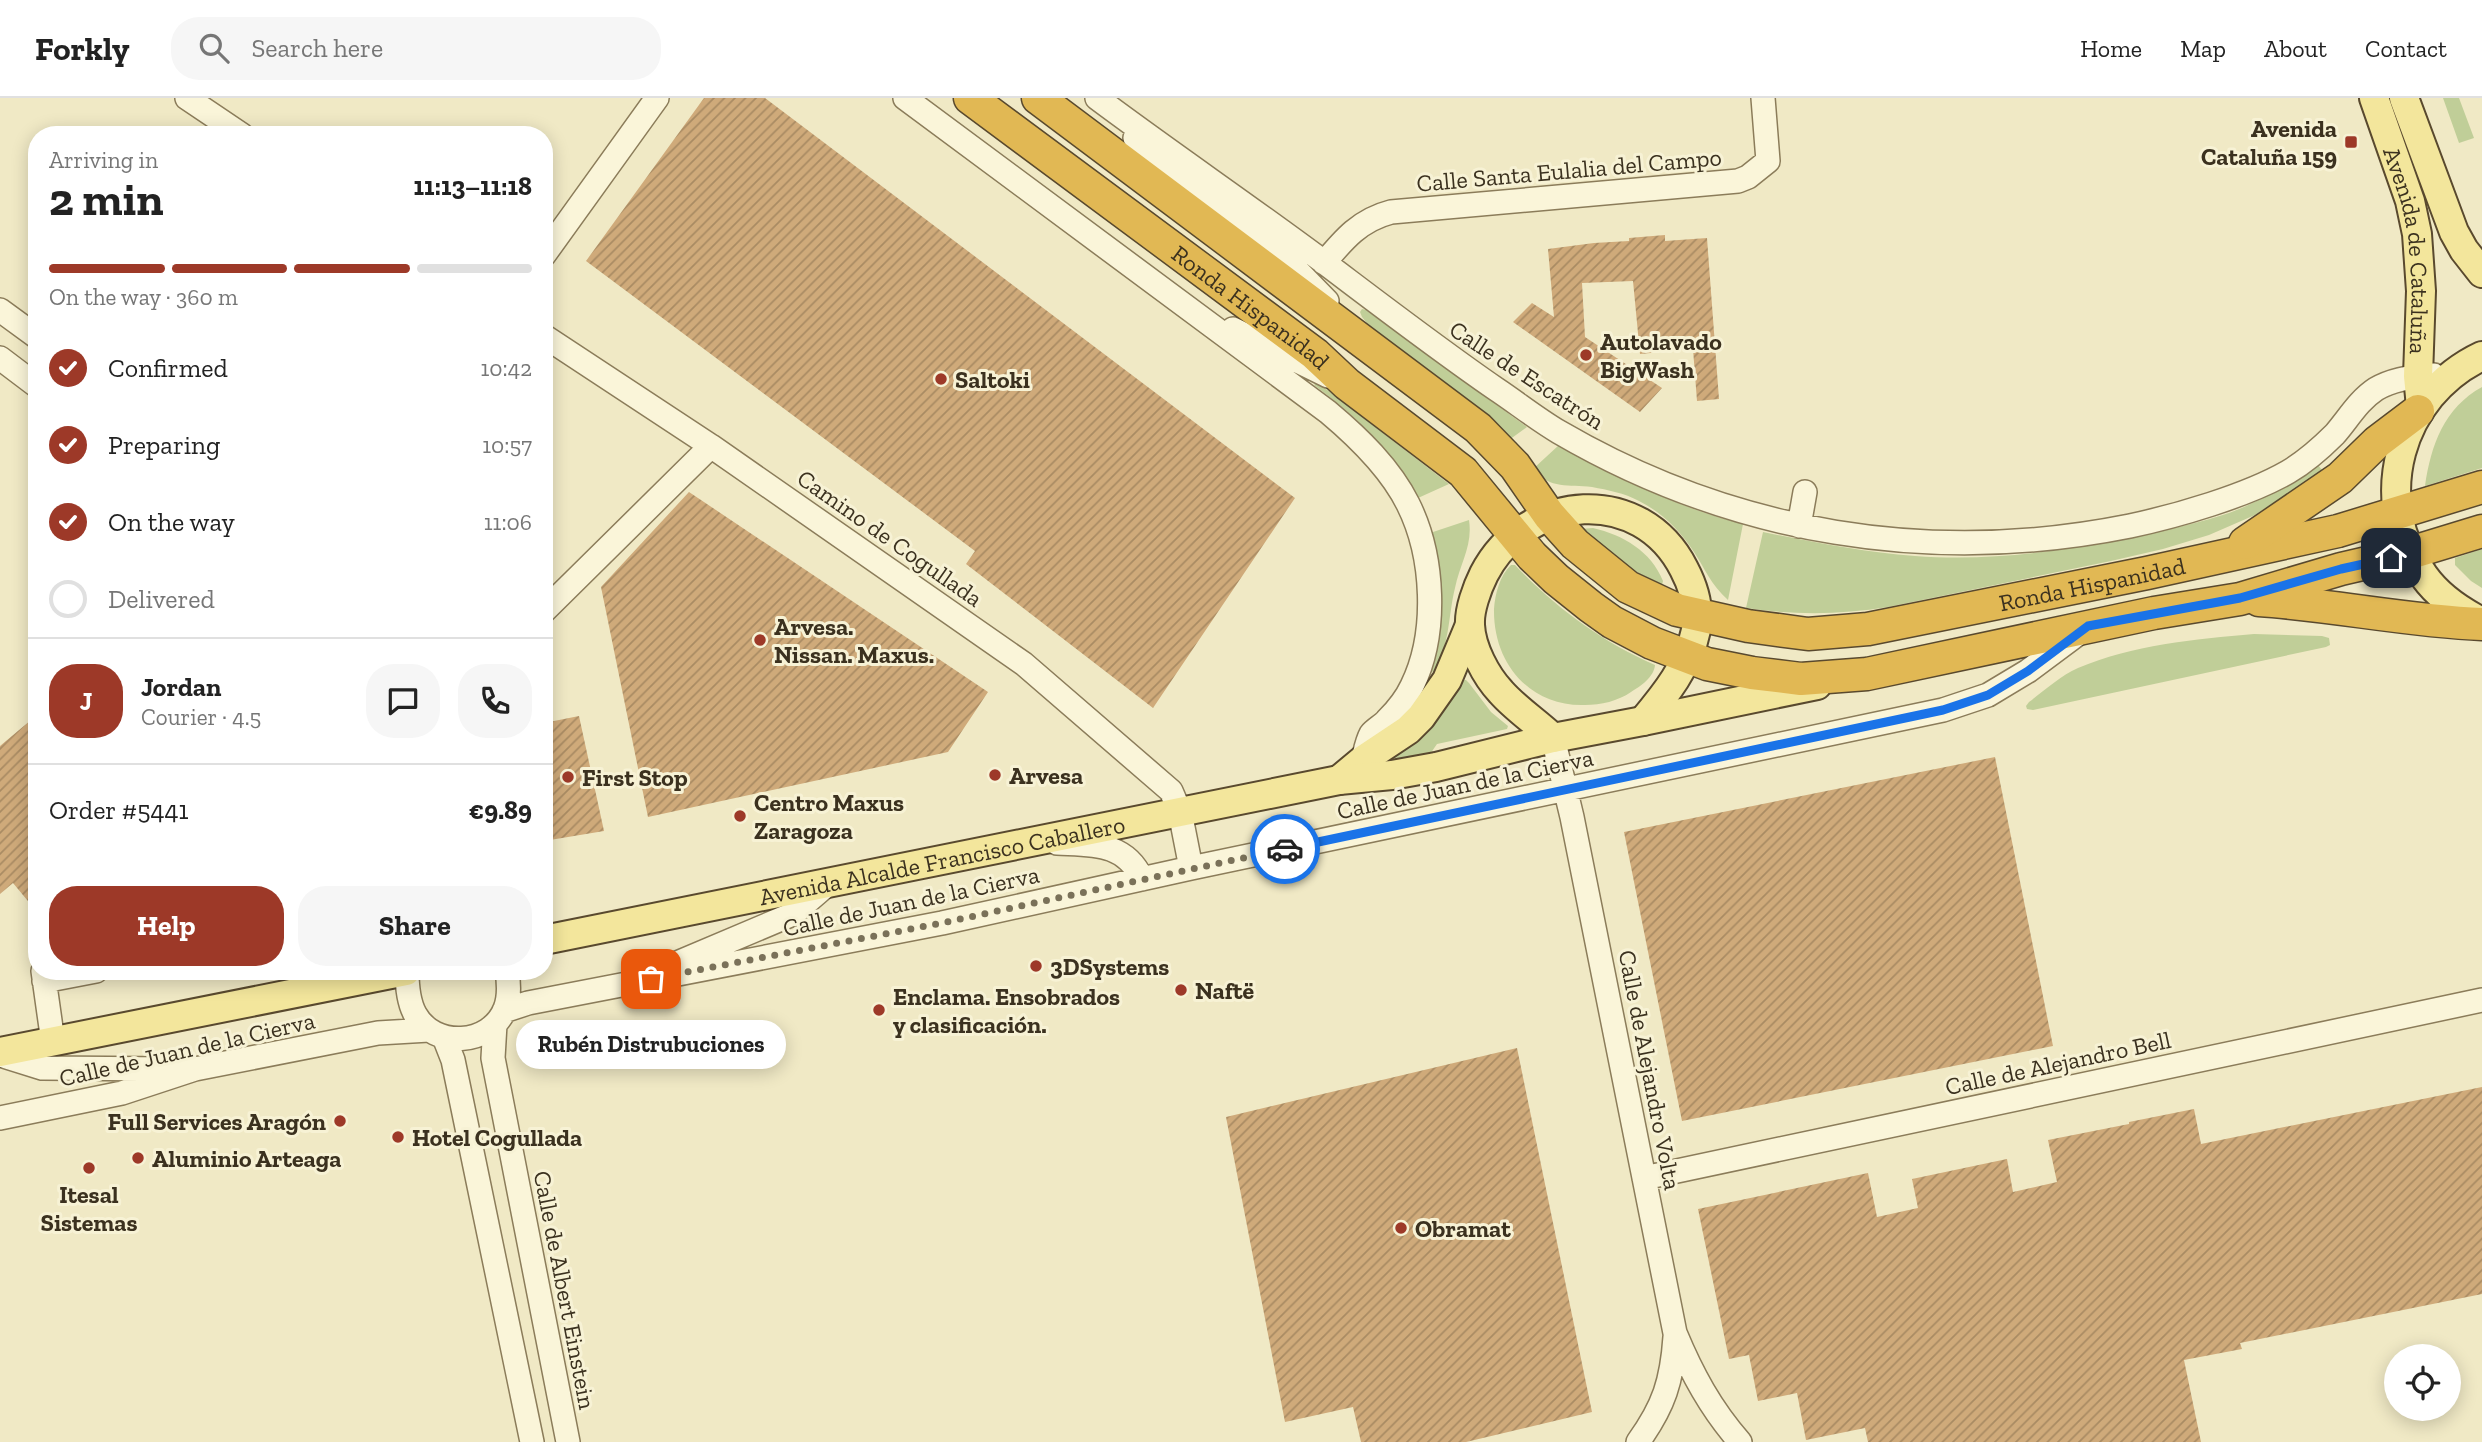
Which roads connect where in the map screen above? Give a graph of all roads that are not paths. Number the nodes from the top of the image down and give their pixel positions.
1 (187, 98) edge
2 (657, 98) edge
3 (970, 98) edge
4 (1038, 98) edge
5 (1763, 98) edge
6 (2374, 98) edge
7 (2404, 98) edge
8 (1098, 99) edge
9 (909, 100) edge
10 (229, 126) edge
11 (553, 242) edge
12 (1324, 263) junction
13 (2482, 273) edge
14 (0, 310) edge
15 (1201, 316) junction
16 (28, 330) edge
17 (553, 342) edge
18 (1370, 346) junction
19 (2482, 356) edge
20 (0, 358) edge
21 (2451, 374) junction
22 (2418, 376) junction
23 (28, 379) edge
24 (1347, 384) junction
25 (2420, 409) junction
26 (711, 446) junction
27 (2482, 487) edge
28 (1805, 492) dead end
29 (2398, 513) junction
30 (1549, 515) junction
31 (1799, 526) junction
32 (2482, 531) edge
33 (1514, 535) junction
34 (2410, 553) junction
35 (2230, 554) junction
36 (2240, 598) junction
37 (553, 602) edge
38 (1698, 615) junction
39 (2482, 624) edge
40 (1470, 625) junction
41 (2088, 626) junction
42 (1687, 657) junction
43 (1867, 674) junction
44 (1643, 722) junction
45 (1553, 738) junction
46 (1363, 760) junction
47 (1339, 780) junction
48 (1601, 781) junction
49 (1565, 791) junction
50 (1180, 812) junction
51 (1572, 817) junction
52 (1033, 842) junction
53 (1191, 868) junction
54 (1142, 878) junction
55 (829, 883) junction
56 (553, 938) edge
57 (44, 980) edge
58 (362, 980) edge
59 (407, 980) edge
60 (508, 980) edge
61 (625, 984) junction
62 (2482, 1000) edge
63 (500, 1017) junction
64 (436, 1033) junction
65 (53, 1042) junction
66 (0, 1054) edge
67 (195, 1069) junction
68 (0, 1118) edge
69 (1644, 1178) junction
70 (1675, 1333) junction
71 (532, 1442) edge
72 (568, 1442) edge
73 (1638, 1442) edge
74 (1740, 1442) edge

1 - 10 street
2 - 11 street
3 - 24 highway, Ronda Hispanidad
4 - 18 highway, Ronda Hispanidad
5 - 12 street, Calle Santa Eulalia del Campo
6 - 22 main road, Avenida de Cataluña
7 - 13 main road, Avenida de Cataluña
8 - 12 street, Calle de Escatrón
8 - 18 street, Ronda Hispanidad
9 - 15 street
12 - 31 street, Calle de Escatrón
14 - 16 street
15 - 24 street
15 - 46 street
17 - 26 street, Camino de Cogullada
18 - 30 highway, Ronda Hispanidad
19 - 21 main road, Avenida de Cataluña
20 - 23 street
21 - 22 street, Calle de Escatrón
21 - 25 main road, Avenida de Cataluña
22 - 25 main road, Avenida de Cataluña
22 - 31 street, Calle de Escatrón
24 - 33 highway, Ronda Hispanidad
25 - 29 main road, Avenida de Cataluña
25 - 35 highway
26 - 37 street
26 - 50 street, Camino de Cogullada
27 - 29 highway, Ronda Hispanidad
28 - 31 street
29 - 34 main road, Avenida de Cataluña
29 - 35 highway, Ronda Hispanidad
30 - 33 main road
30 - 38 highway, Ronda Hispanidad
30 - 38 main road
32 - 34 highway, Ronda Hispanidad
33 - 40 main road
33 - 42 highway, Ronda Hispanidad
34 - 36 highway, Ronda Hispanidad
34 - 39 main road, Avenida de Cataluña
35 - 38 highway, Ronda Hispanidad
36 - 39 highway
36 - 41 highway, Ronda Hispanidad
38 - 42 main road
40 - 45 main road
40 - 46 main road, Avenida Alcalde Francisco Caballero
41 - 43 highway, Ronda Hispanidad
41 - 48 street, Calle de Juan de la Cierva
42 - 43 highway, Ronda Hispanidad
42 - 44 main road
43 - 44 main road, Ronda Hispanidad
44 - 45 main road, Ronda Hispanidad
45 - 47 main road, Avenida Alcalde Francisco Caballero
45 - 49 street, Calle de Alejandro Volta
46 - 47 main road, Avenida Alcalde Francisco Caballero
47 - 50 main road, Avenida Alcalde Francisco Caballero
48 - 49 street, Calle de Juan de la Cierva
48 - 51 street
49 - 51 street, Calle de Alejandro Volta
49 - 53 street, Calle de Juan de la Cierva
50 - 52 main road, Avenida Alcalde Francisco Caballero
50 - 53 street
51 - 69 street, Calle de Alejandro Volta
52 - 54 street
52 - 55 main road, Avenida Alcalde Francisco Caballero
53 - 54 street, Calle de Juan de la Cierva
54 - 61 street, Calle de Juan de la Cierva
55 - 56 main road, Avenida Alcalde Francisco Caballero
55 - 61 street
57 - 65 street
58 - 65 main road
59 - 64 street
60 - 63 street, Calle de Albert Einstein
61 - 63 street, Calle de Juan de la Cierva
62 - 69 street, Calle de Alejandro Bell
63 - 64 street, Calle de Juan de la Cierva
63 - 72 street, Calle de Albert Einstein
64 - 67 street, Calle de Juan de la Cierva
64 - 71 street
65 - 66 main road
66 - 67 street
67 - 68 street, Calle de Juan de la Cierva
69 - 70 street, Calle de Alejandro Volta
70 - 73 street, Calle de Alejandro Volta
70 - 74 street, Calle de Alejandro Volta

